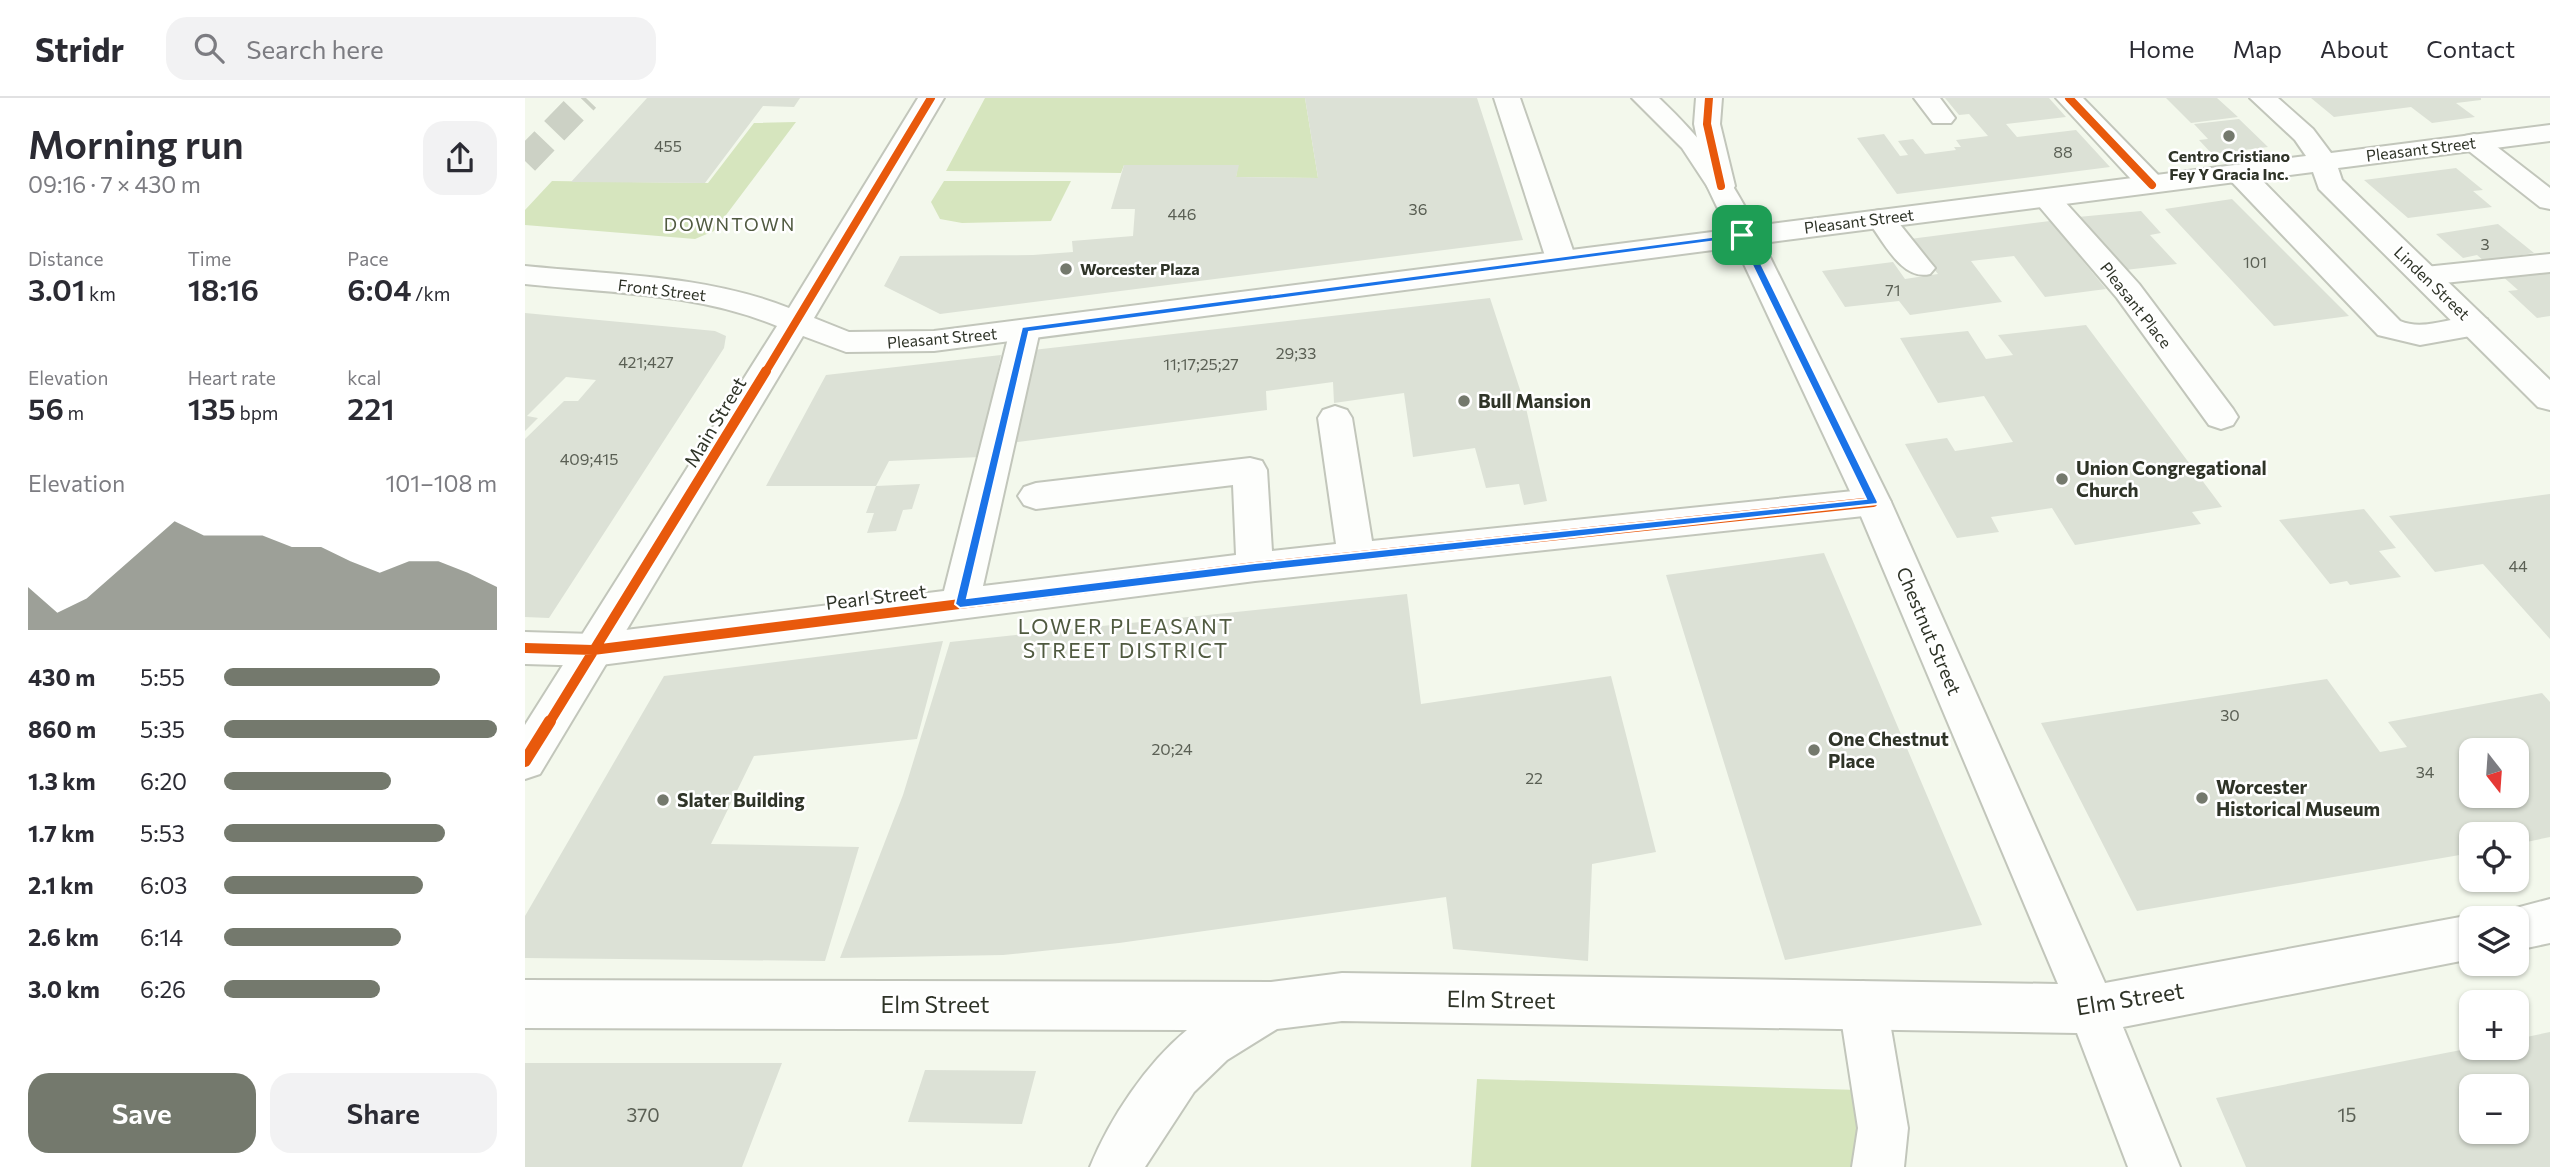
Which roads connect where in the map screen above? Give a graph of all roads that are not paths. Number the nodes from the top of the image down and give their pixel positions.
1 (931, 98) edge
2 (1507, 98) edge
3 (1645, 98) edge
4 (1709, 98) edge
5 (1927, 98) edge
6 (2069, 98) edge
7 (2263, 98) edge
8 (1942, 118) dead end
9 (2550, 133) edge
10 (2474, 142) junction
11 (2325, 162) junction
12 (2239, 174) junction
13 (2152, 185) junction
14 (1721, 186) junction
15 (2046, 198) junction
16 (2550, 201) edge
17 (1880, 218) junction
18 (1742, 235) junction
19 (1561, 259) junction
20 (2550, 263) edge
21 (1920, 268) dead end
22 (525, 275) edge
23 (2425, 276) junction
24 (796, 321) junction
25 (2476, 326) junction
26 (1025, 330) junction
27 (2550, 399) edge
28 (2221, 417) dead end
29 (1335, 418) dead end
30 (1036, 496) dead end
31 (1873, 502) junction
32 (1356, 557) junction
33 (1255, 567) junction
34 (960, 604) junction
35 (525, 648) edge
36 (593, 650) junction
37 (525, 761) edge
38 (2550, 921) edge
39 (2529, 925) edge
40 (2459, 938) edge
41 (525, 1004) edge
42 (1863, 1005) junction
43 (1271, 1006) junction
44 (2092, 1009) junction
45 (1116, 1167) edge
46 (1878, 1167) edge
47 (2154, 1167) edge

1 - 24 main road, Main Street
2 - 19 main road
3 - 14 main road
4 - 14 main road, Chestnut Street
5 - 8 main road
6 - 13 main road
7 - 11 main road, Linden Street
9 - 10 main road, Pleasant Street
10 - 11 main road, Pleasant Street
10 - 16 main road
11 - 12 main road, Pleasant Street
11 - 23 main road, Linden Street
12 - 13 main road, Pleasant Street
12 - 25 main road
13 - 15 main road, Pleasant Street
14 - 18 main road, Chestnut Street
15 - 17 main road, Pleasant Street
15 - 28 main road, Pleasant Place
17 - 18 main road, Pleasant Street
17 - 21 main road
18 - 19 main road, Pleasant Street
18 - 31 main road, Chestnut Street
19 - 26 main road, Pleasant Street
20 - 23 main road
22 - 24 main road, Front Street
23 - 25 main road, Linden Street
24 - 26 main road, Pleasant Street
24 - 36 main road, Main Street
25 - 27 main road, Linden Street
26 - 34 main road
29 - 32 main road
30 - 33 main road
31 - 32 main road, Pearl Street
31 - 44 main road, Chestnut Street
32 - 33 main road, Pearl Street
33 - 34 main road, Pearl Street
34 - 36 main road, Pearl Street
35 - 36 main road, Pearl Street
36 - 37 main road, Main Street
38 - 39 main road
40 - 44 main road, Elm Street
41 - 43 main road, Elm Street
42 - 43 main road, Elm Street
42 - 44 main road, Elm Street
42 - 46 main road
43 - 45 main road
44 - 47 main road, Chestnut Street

